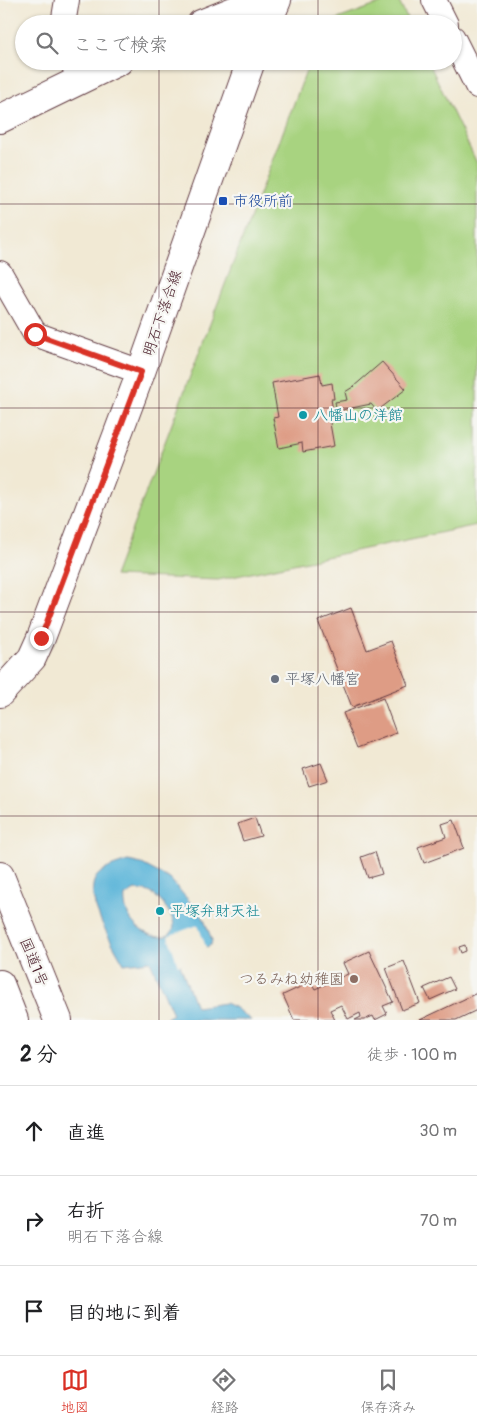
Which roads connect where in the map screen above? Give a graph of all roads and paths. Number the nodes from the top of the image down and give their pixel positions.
1 (67, 0) edge
2 (260, 0) edge
3 (277, 0) edge
4 (434, 0) edge
5 (64, 15) edge
6 (223, 15) edge
7 (271, 15) edge
8 (442, 15) edge
9 (462, 56) edge
10 (248, 70) edge
11 (76, 71) edge
12 (477, 86) edge
13 (0, 119) edge
14 (0, 273) edge
15 (141, 372) junction
16 (0, 693) edge
17 (0, 876) edge
18 (0, 984) edge
19 (14, 1020) edge
20 (58, 1020) edge

1 - 5 street
2 - 6 main road
3 - 7 main road
4 - 8 street
9 - 12 street
10 - 15 main road, 明石下落合線
11 - 13 main road
14 - 15 street
15 - 16 main road, 明石下落合線
17 - 20 main road, 国道1号
18 - 19 main road

